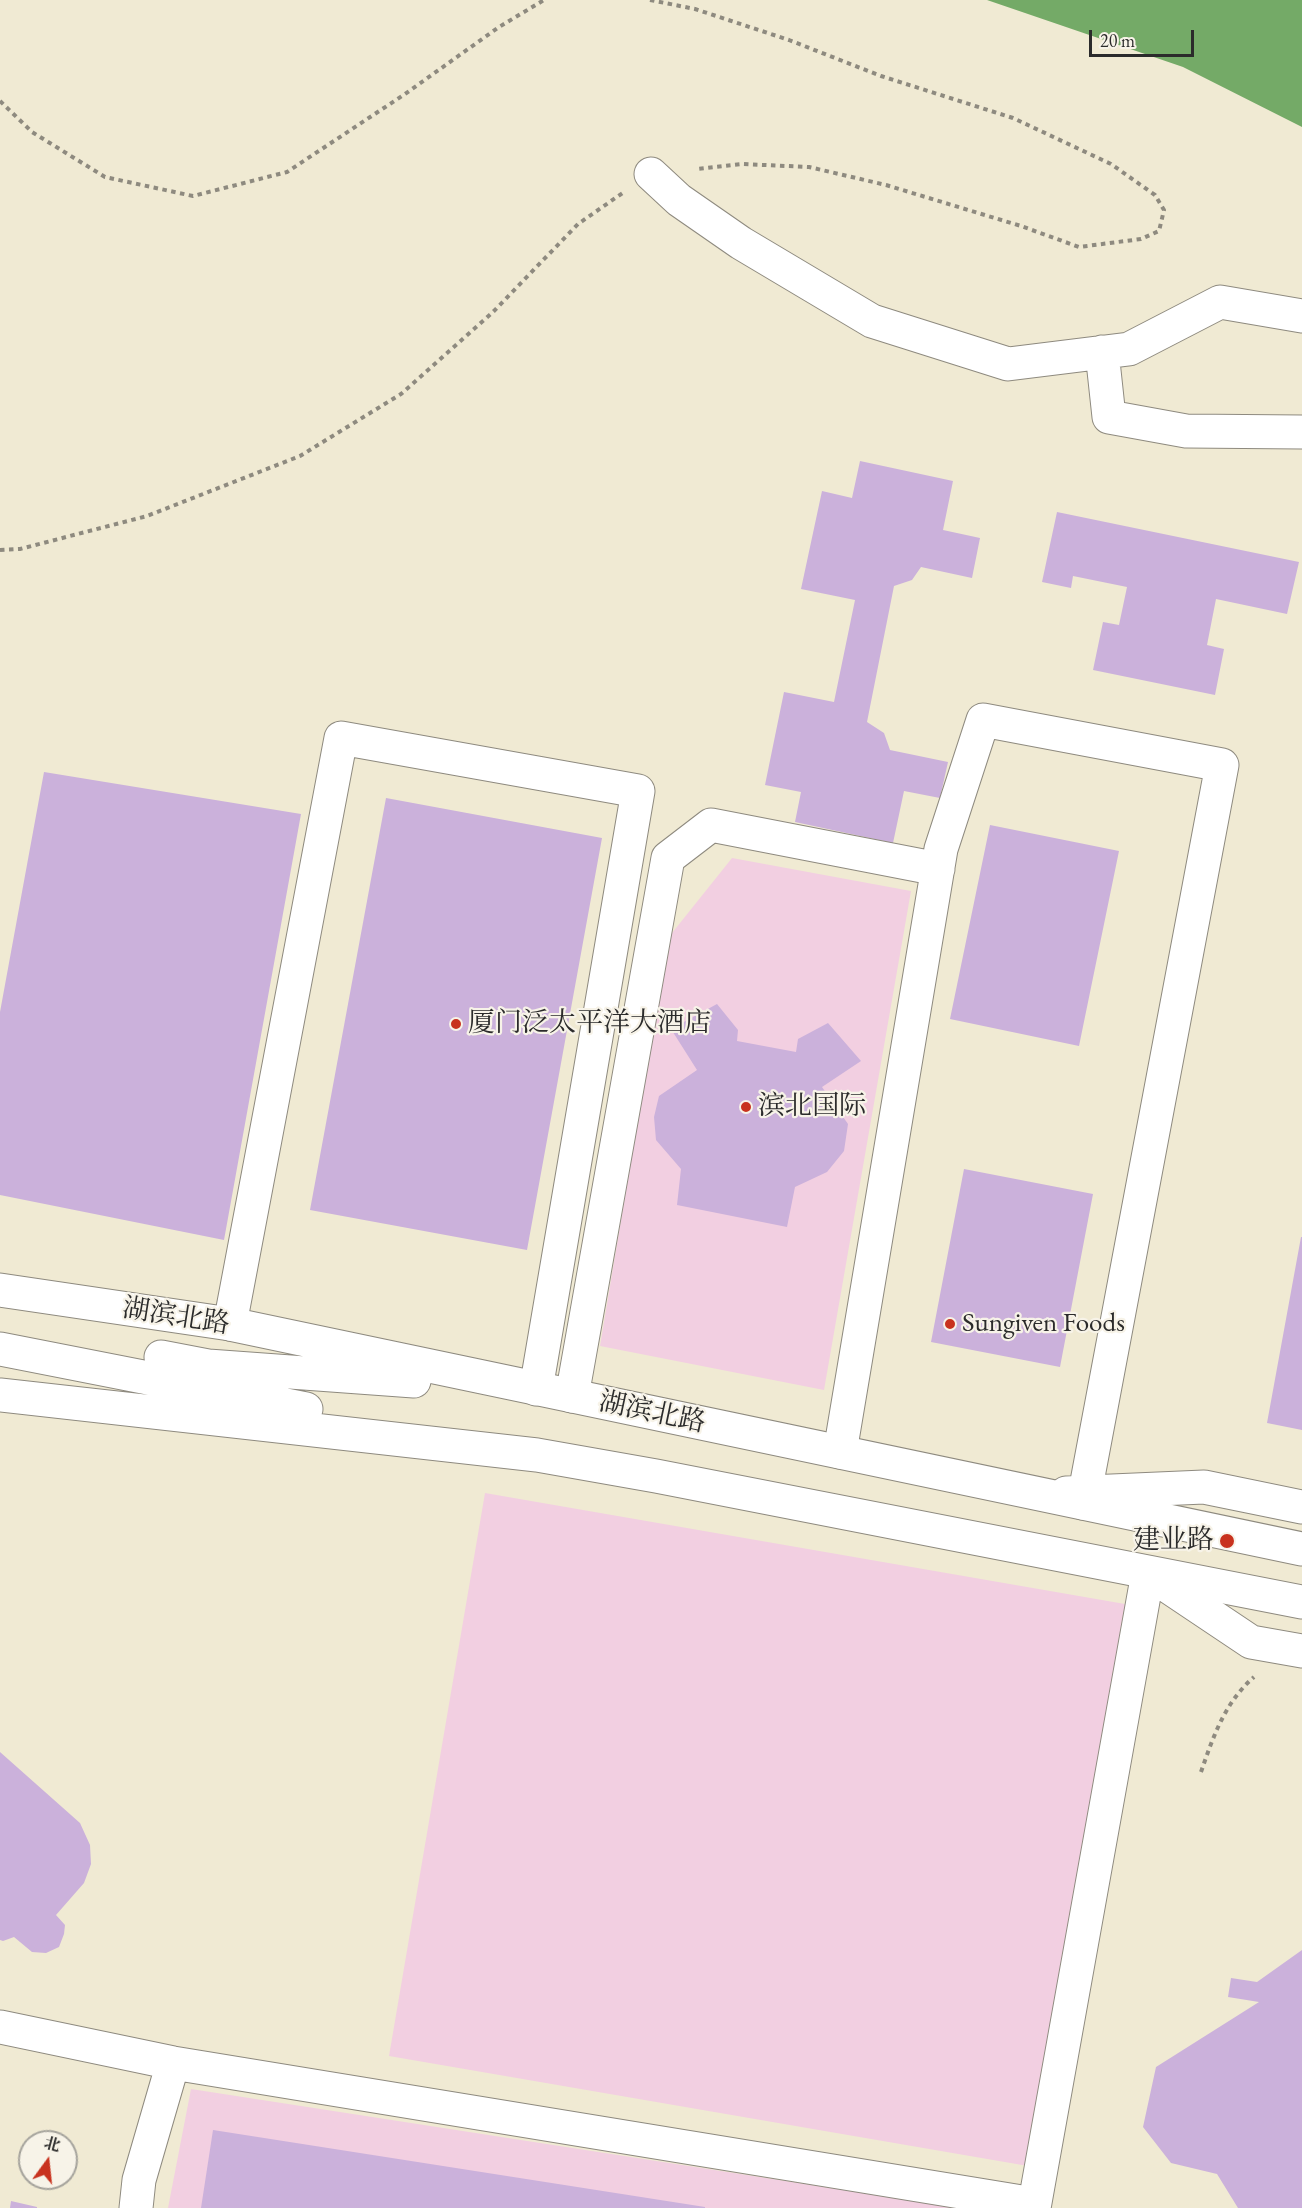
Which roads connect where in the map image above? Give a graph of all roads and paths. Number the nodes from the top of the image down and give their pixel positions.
1 (544, 0) edge
2 (650, 0) edge
3 (0, 101) edge
4 (651, 174) junction
5 (1302, 316) edge
6 (1102, 352) junction
7 (1302, 432) edge
8 (0, 550) edge
9 (938, 869) junction
10 (0, 1290) edge
11 (230, 1324) junction
12 (0, 1327) edge
13 (0, 1349) edge
14 (205, 1378) junction
15 (536, 1389) junction
16 (0, 1395) edge
17 (572, 1396) junction
18 (840, 1452) junction
19 (537, 1455) junction
20 (1085, 1498) junction
21 (1302, 1507) edge
22 (1302, 1549) edge
23 (1148, 1573) junction
24 (1302, 1602) edge
25 (1302, 1651) edge
26 (1256, 1675) dead end
27 (1201, 1772) dead end
28 (0, 2027) edge
29 (173, 2062) junction
30 (1034, 2206) edge
31 (136, 2208) edge

1 - 3 path
2 - 4 path
4 - 6 street
4 - 8 path
5 - 6 street
6 - 7 street
9 - 17 street
9 - 18 street
9 - 20 street
10 - 11 street, 湖滨北路
11 - 15 street, 湖滨北路
11 - 15 street
12 - 14 street
13 - 14 street
14 - 15 street
14 - 19 street
15 - 17 street, 湖滨北路
16 - 19 street
17 - 18 street, 湖滨北路
18 - 20 street, 湖滨北路
19 - 23 street
20 - 21 street
20 - 22 street, 湖滨北路
23 - 24 street
23 - 25 street
23 - 30 street
26 - 27 path
28 - 29 street
29 - 30 street
29 - 31 street

